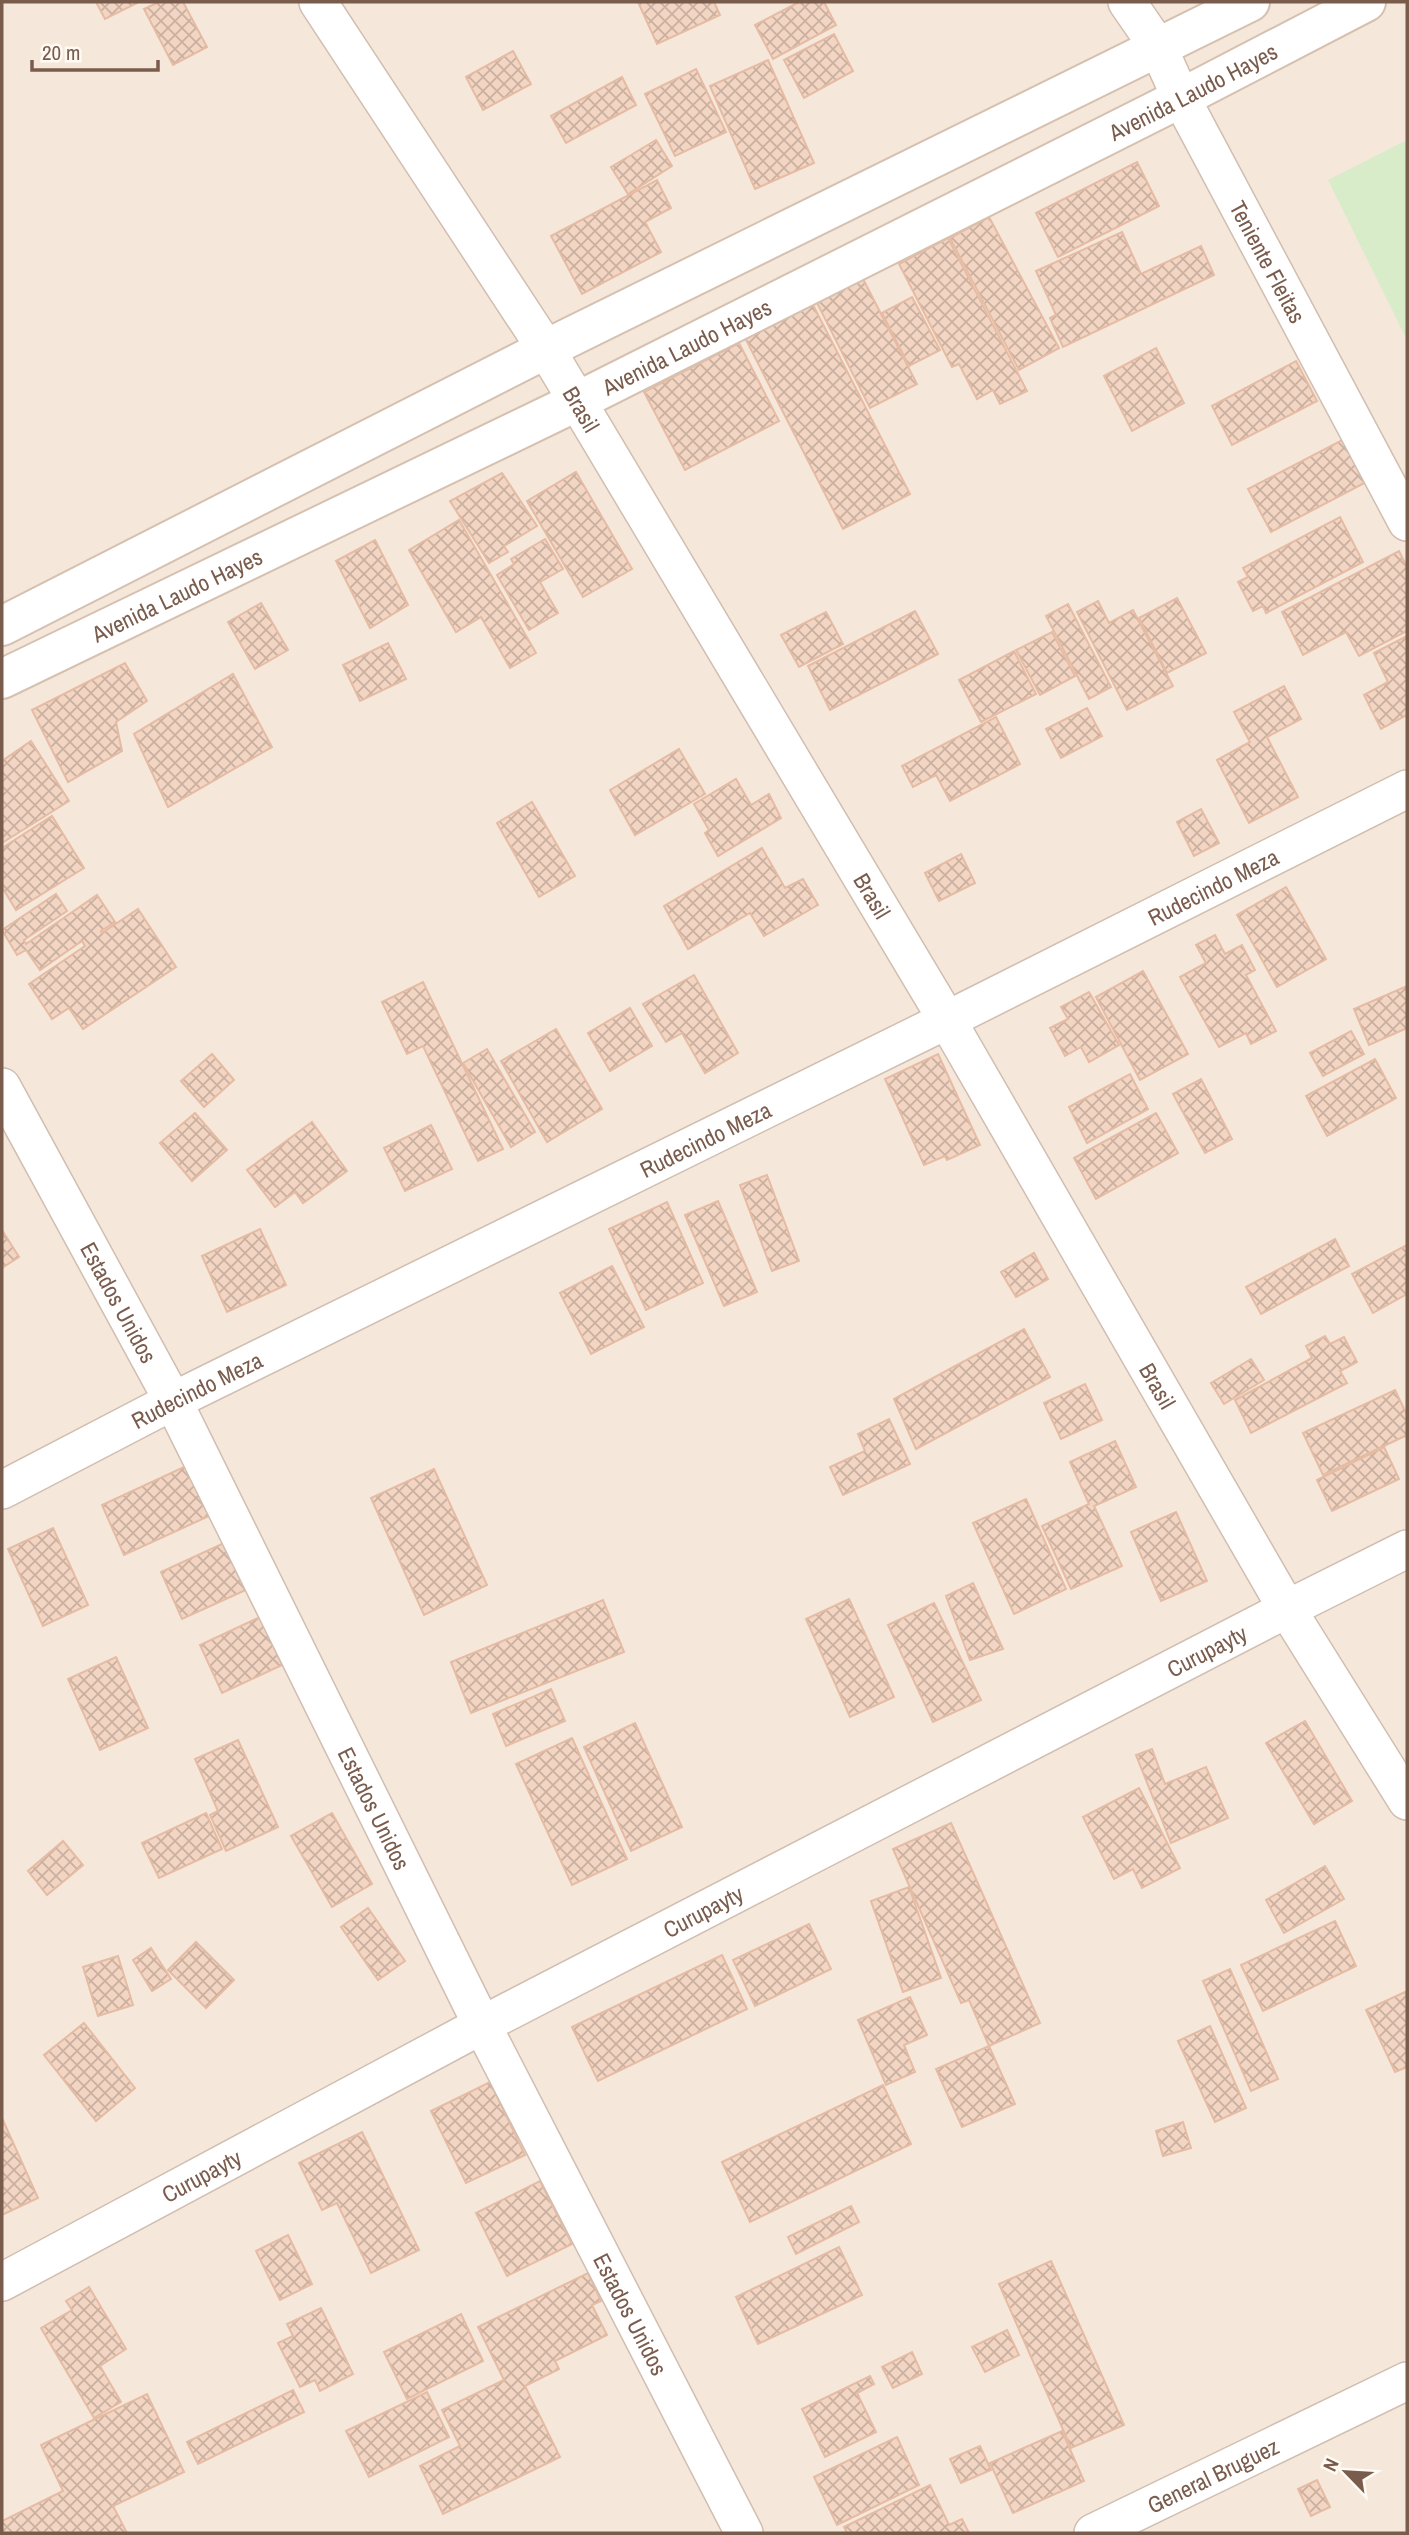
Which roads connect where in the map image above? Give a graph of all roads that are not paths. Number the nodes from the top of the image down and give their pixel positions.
1 (318, 2) edge
2 (1126, 2) edge
3 (1250, 2) edge
4 (1366, 2) edge
5 (1158, 47) junction
6 (1181, 98) junction
7 (546, 349) junction
8 (576, 402) junction
9 (1407, 522) edge
10 (2, 626) edge
11 (2, 679) edge
12 (1407, 789) edge
13 (947, 1020) junction
14 (2, 1087) edge
15 (173, 1401) junction
16 (2, 1490) edge
17 (1407, 1549) edge
18 (1287, 1609) junction
19 (1407, 1801) edge
20 (482, 2025) junction
21 (2, 2282) edge
22 (1407, 2381) edge
23 (744, 2533) edge
24 (1093, 2533) edge

1 - 7 street, Brasil
2 - 5 street, Teniente Fleitas
3 - 5 street
4 - 6 street, Avenida Laudo Hayes
5 - 6 street, Teniente Fleitas
5 - 7 street
6 - 8 street, Avenida Laudo Hayes
6 - 9 street, Teniente Fleitas
7 - 8 street, Brasil
7 - 10 street
8 - 11 street, Avenida Laudo Hayes
8 - 13 street, Brasil
12 - 13 street, Rudecindo Meza
13 - 15 street, Rudecindo Meza
13 - 18 street, Brasil
14 - 15 street, Estados Unidos
15 - 16 street, Rudecindo Meza
15 - 20 street, Estados Unidos
17 - 18 street, Curupayty
18 - 19 street, Brasil
18 - 20 street, Curupayty
20 - 21 street, Curupayty
20 - 23 street, Estados Unidos
22 - 24 street, General Bruguez

